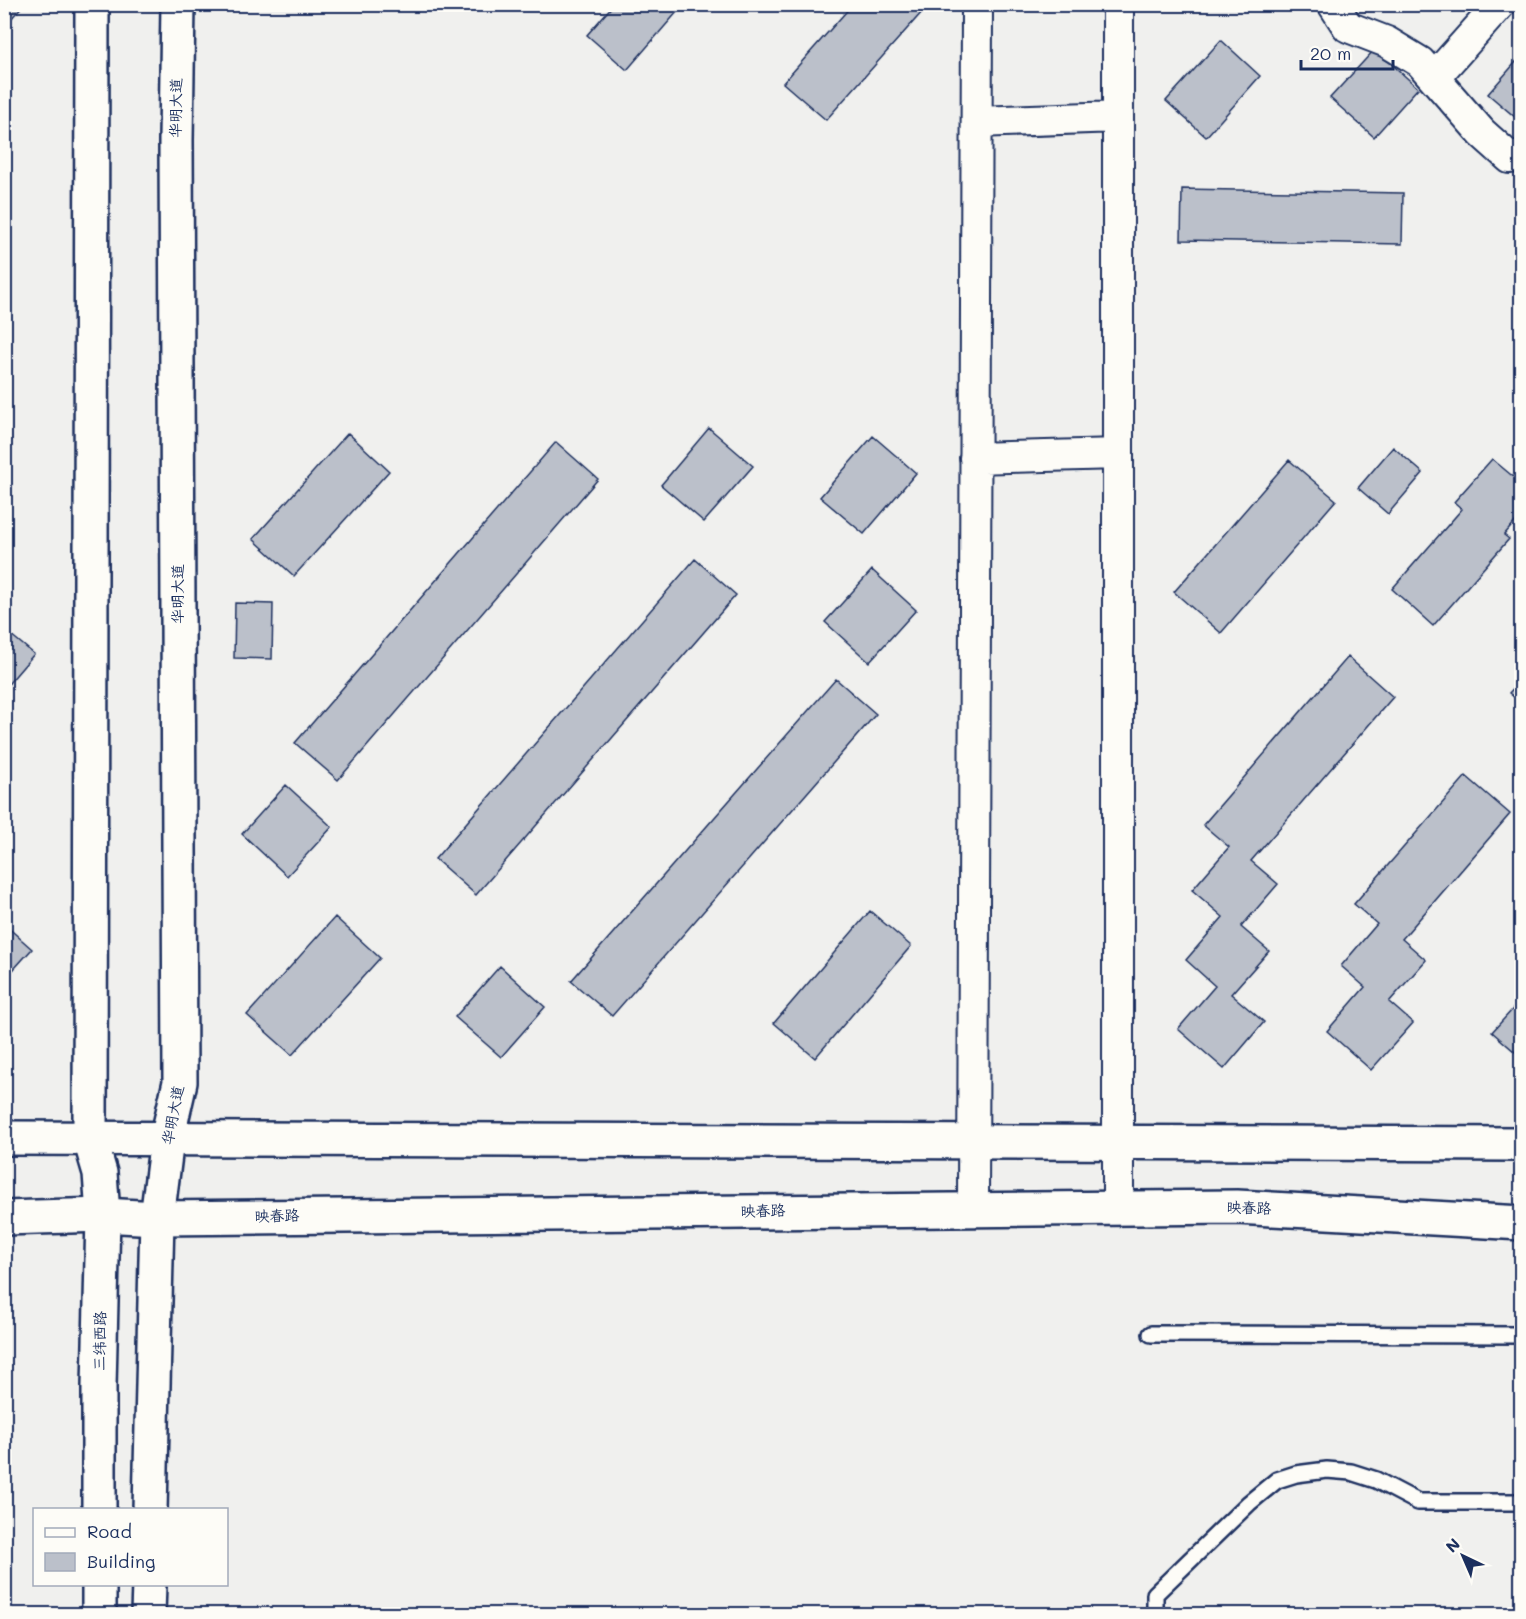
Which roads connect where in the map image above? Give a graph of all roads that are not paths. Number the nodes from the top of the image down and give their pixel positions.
1 (92, 4) edge
2 (178, 4) edge
3 (977, 4) edge
4 (1118, 4) edge
5 (1333, 4) edge
6 (1500, 4) edge
7 (1434, 78) junction
8 (1118, 117) junction
9 (977, 122) junction
10 (1521, 156) edge
11 (1118, 454) junction
12 (975, 458) junction
13 (4, 1138) edge
14 (90, 1138) junction
15 (167, 1139) junction
16 (973, 1143) junction
17 (1118, 1143) junction
18 (1521, 1144) edge
19 (1118, 1208) junction
20 (973, 1209) junction
21 (103, 1215) junction
22 (4, 1218) edge
23 (157, 1218) junction
24 (1521, 1223) edge
25 (1151, 1334) dead end
26 (1521, 1335) edge
27 (1521, 1502) edge
28 (99, 1508) edge
29 (150, 1508) edge
30 (99, 1586) edge
31 (149, 1586) edge
32 (99, 1614) edge
33 (148, 1614) edge
34 (1155, 1614) edge

1 - 14 main road
2 - 15 main road, 华明大道
3 - 9 street
4 - 8 street
5 - 7 street
6 - 7 street
7 - 10 street
8 - 9 street
8 - 11 street
9 - 12 street
11 - 12 street
11 - 17 street
12 - 16 street
13 - 14 main road
14 - 15 main road
14 - 21 main road, 三纬西路
15 - 16 main road
15 - 23 main road, 华明大道
16 - 17 main road
16 - 20 street
17 - 18 main road
17 - 19 street
19 - 20 main road, 映春路
19 - 24 main road, 映春路
20 - 23 main road, 映春路
21 - 22 main road, 映春路
21 - 23 main road, 映春路
21 - 28 main road, 三纬西路
23 - 29 main road
25 - 26 lane
27 - 34 lane
30 - 32 main road
31 - 33 main road

